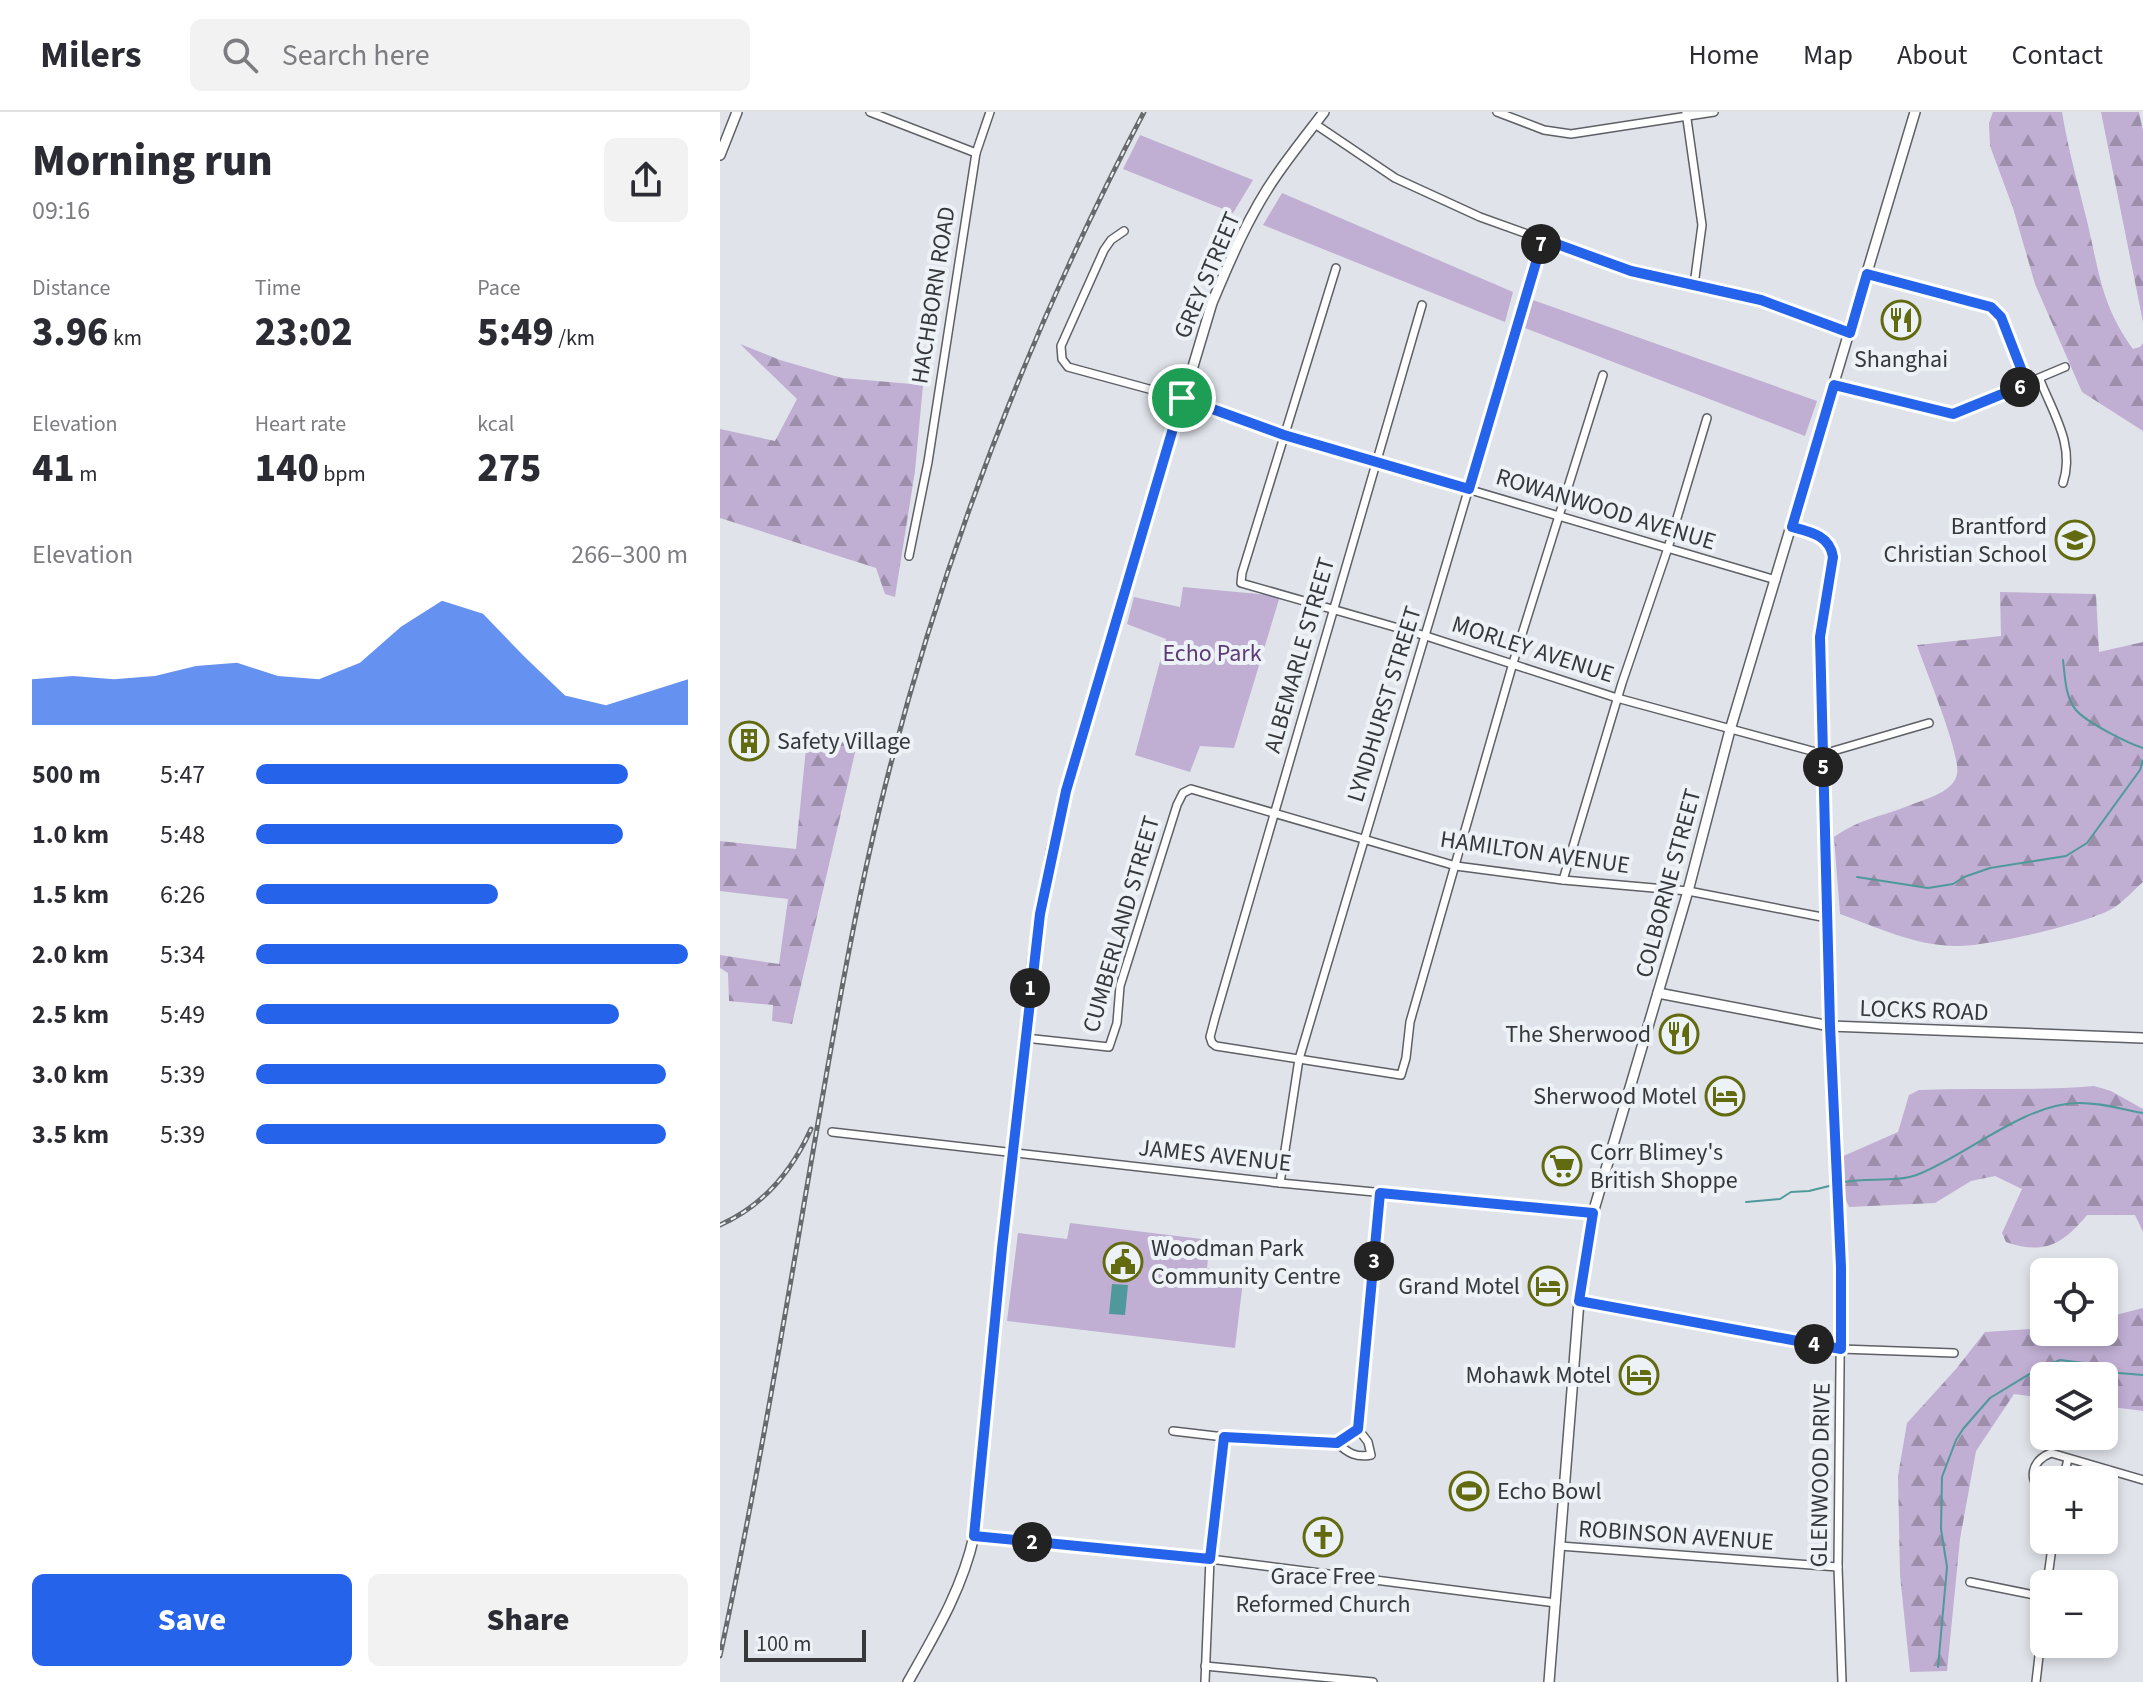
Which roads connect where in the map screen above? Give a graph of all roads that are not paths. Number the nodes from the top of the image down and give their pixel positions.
1 (737, 112) edge
2 (870, 112) edge
3 (990, 112) edge
4 (1324, 112) edge
5 (1497, 112) edge
6 (1714, 112) edge
7 (1915, 112) edge
8 (1687, 115) edge
9 (1315, 124) junction
10 (976, 153) junction
11 (720, 155) edge
12 (1124, 231) dead end
13 (1543, 239) junction
14 (1336, 268) dead end
15 (1867, 274) junction
16 (1694, 285) junction
17 (1422, 305) dead end
18 (1850, 333) junction
19 (2065, 367) dead end
20 (1603, 375) dead end
21 (2040, 380) junction
22 (2027, 384) junction
23 (1834, 385) junction
24 (1182, 398) junction
25 (1707, 418) dead end
26 (1284, 435) junction
27 (1378, 461) junction
28 (2063, 483) dead end
29 (1469, 489) junction
30 (1558, 516) junction
31 (1792, 527) junction
32 (1668, 548) junction
33 (909, 556) dead end
34 (1776, 580) junction
35 (1333, 609) junction
36 (1426, 636) junction
37 (1513, 663) junction
38 (1617, 698) junction
39 (1929, 723) dead end
40 (1730, 730) junction
41 (1823, 754) junction
42 (1195, 788) joint
43 (1273, 813) junction
44 (1365, 839) junction
45 (1456, 866) junction
46 (1563, 880) junction
47 (1688, 891) junction
48 (1827, 918) junction
49 (1658, 993) junction
50 (1830, 1026) junction
51 (1025, 1038) junction
52 (2143, 1038) edge
53 (1299, 1059) junction
54 (832, 1132) dead end
55 (1012, 1153) junction
56 (1280, 1183) junction
57 (1380, 1193) junction
58 (1593, 1213) junction
59 (1579, 1301) junction
60 (1841, 1349) junction
61 (1954, 1353) dead end
62 (1358, 1429) junction
63 (1173, 1431) dead end
64 (1224, 1437) junction
65 (1337, 1443) junction
66 (2068, 1459) junction
67 (2034, 1466) edge
68 (2066, 1466) edge
69 (2143, 1480) edge
70 (974, 1536) junction
71 (1560, 1546) junction
72 (1210, 1559) junction
73 (1838, 1567) junction
74 (1970, 1582) dead end
75 (2030, 1594) edge
76 (1556, 1603) junction
77 (2039, 1658) edge
78 (1205, 1666) junction
79 (908, 1682) edge
80 (1205, 1682) edge
81 (1373, 1682) edge
82 (1549, 1682) edge
83 (1842, 1682) edge
84 (2036, 1682) edge

1 - 11 street
2 - 10 street
3 - 10 street, HACHBORN ROAD
4 - 9 street, GREY STREET
5 - 8 street
6 - 8 street
7 - 15 street, COLBORNE STREET
8 - 16 street
9 - 13 street
9 - 24 street, GREY STREET
10 - 33 street, HACHBORN ROAD
12 - 24 street, ROWANWOOD AVENUE
13 - 16 street
13 - 29 street, LYNDHURST STREET
14 - 26 street
15 - 18 street, COLBORNE STREET
15 - 22 street
16 - 18 street
17 - 27 street, ALBEMARLE STREET
18 - 23 street, COLBORNE STREET
19 - 21 street
20 - 30 street
21 - 22 street
21 - 28 street
22 - 23 street
23 - 31 street, COLBORNE STREET
24 - 26 street, ROWANWOOD AVENUE
24 - 51 street, GREY STREET
25 - 32 street
26 - 27 street, ROWANWOOD AVENUE
26 - 35 street, MORLEY AVENUE
27 - 29 street, ROWANWOOD AVENUE
27 - 35 street, ALBEMARLE STREET
29 - 30 street, ROWANWOOD AVENUE
29 - 36 street, LYNDHURST STREET
30 - 32 street, ROWANWOOD AVENUE
30 - 37 street
31 - 34 street, COLBORNE STREET
31 - 41 street, GLENWOOD DRIVE
32 - 34 street, ROWANWOOD AVENUE
32 - 38 street
34 - 40 street, COLBORNE STREET
35 - 36 street, MORLEY AVENUE
35 - 43 street, ALBEMARLE STREET
36 - 37 street, MORLEY AVENUE
36 - 44 street, LYNDHURST STREET
37 - 38 street, MORLEY AVENUE
37 - 45 street
38 - 40 street, MORLEY AVENUE
38 - 46 street
39 - 41 street
40 - 41 street, MORLEY AVENUE
40 - 47 street, COLBORNE STREET
41 - 48 street, GLENWOOD DRIVE
42 - 43 street, HAMILTON AVENUE
42 - 51 street, CUMBERLAND STREET
43 - 44 street, HAMILTON AVENUE
43 - 53 street, ALBEMARLE STREET
44 - 45 street, HAMILTON AVENUE
44 - 53 street, LYNDHURST STREET
45 - 46 street, HAMILTON AVENUE
45 - 53 street
46 - 47 street, HAMILTON AVENUE
47 - 48 street, HAMILTON AVENUE
47 - 49 street, COLBORNE STREET
48 - 50 street, GLENWOOD DRIVE
49 - 50 street, LOCKS ROAD
49 - 58 street, COLBORNE STREET
50 - 52 street, LOCKS ROAD
50 - 60 street, GLENWOOD DRIVE
51 - 55 street, GREY STREET
53 - 56 street, LYNDHURST STREET
54 - 55 street, JAMES AVENUE
55 - 56 street, JAMES AVENUE
55 - 70 street, GREY STREET
56 - 57 street, JAMES AVENUE
57 - 58 street, JAMES AVENUE
57 - 62 street
58 - 59 street, COLBORNE STREET
59 - 60 street
59 - 71 street, COLBORNE STREET
60 - 61 street
60 - 73 street, GLENWOOD DRIVE
62 - 65 street
62 - 65 street
63 - 64 street
64 - 65 street
64 - 72 street
66 - 67 street
66 - 68 street
66 - 69 street
70 - 72 street
70 - 79 street, GREY STREET
71 - 73 street, ROBINSON AVENUE
71 - 76 street, COLBORNE STREET
72 - 76 street
72 - 78 street
73 - 83 street, GLENWOOD DRIVE
74 - 75 street
76 - 82 street, COLBORNE STREET
77 - 84 street
78 - 80 street
78 - 81 street

